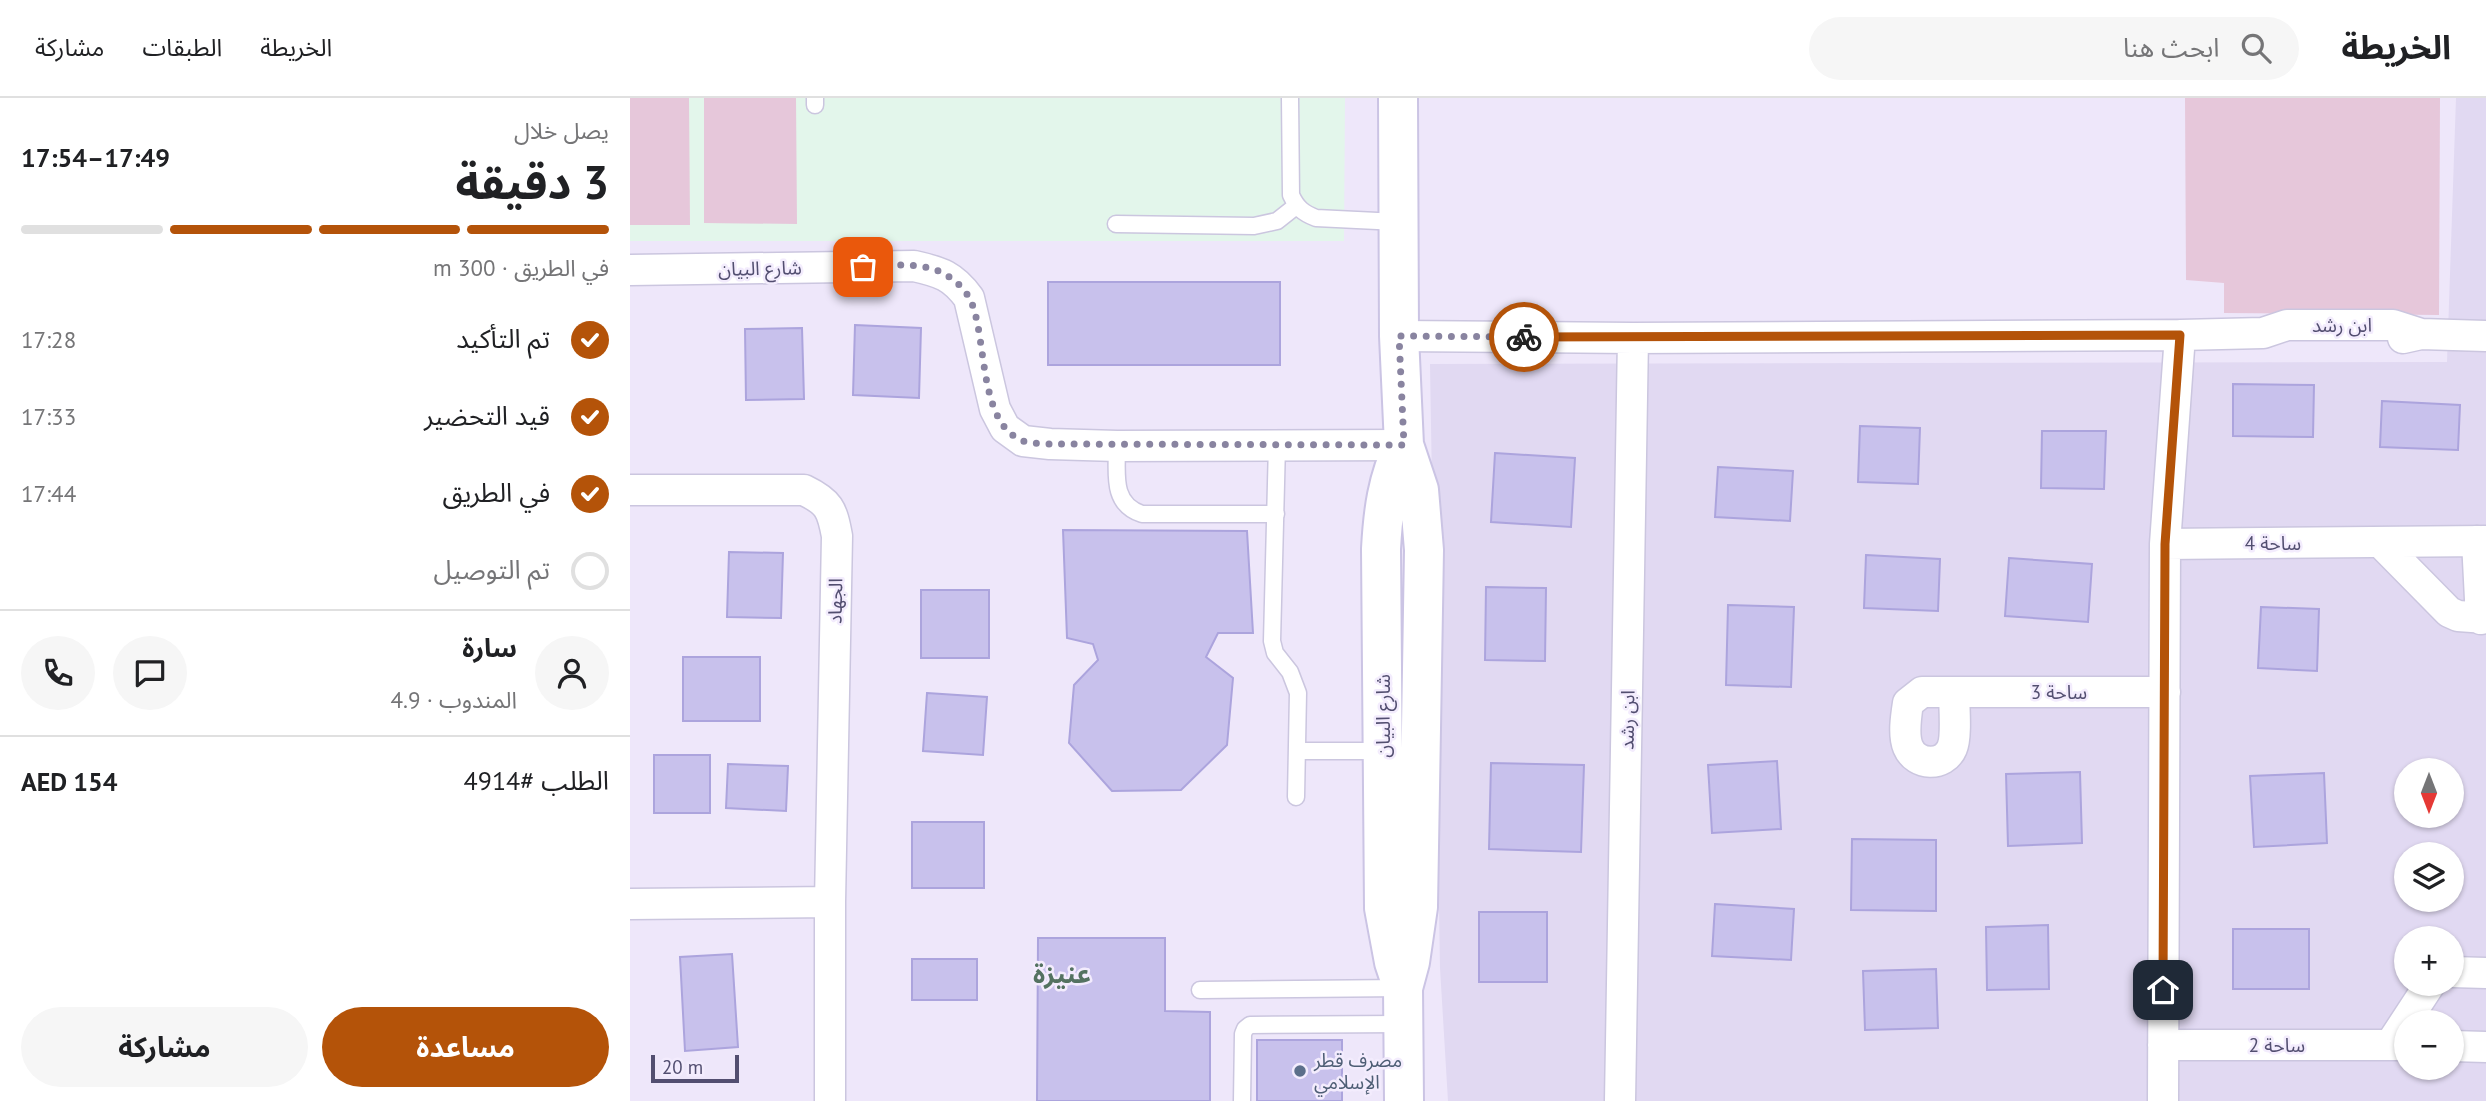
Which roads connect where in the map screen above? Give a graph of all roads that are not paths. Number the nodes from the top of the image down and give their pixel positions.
1 (1290, 98) edge
2 (1398, 98) edge
3 (1296, 206) junction
4 (1398, 222) junction
5 (1116, 224) dead end
6 (630, 270) edge
7 (2180, 335) junction
8 (1399, 336) junction
9 (2486, 336) edge
10 (1633, 338) junction
11 (1277, 444) junction
12 (1404, 445) junction
13 (1117, 446) junction
14 (630, 490) edge
15 (1276, 514) junction
16 (2482, 541) edge
17 (2381, 543) junction
18 (2165, 544) junction
19 (2483, 618) edge
20 (1954, 692) dead end
21 (2165, 692) junction
22 (1297, 751) junction
23 (1383, 751) junction
24 (1296, 797) dead end
25 (830, 902) junction
26 (630, 904) edge
27 (2464, 972) edge
28 (2486, 973) edge
29 (1200, 990) dead end
30 (1403, 1006) junction
31 (2163, 1045) junction
32 (2394, 1045) edge
33 (2464, 1046) edge
34 (2486, 1047) edge
35 (830, 1101) edge
36 (1242, 1101) edge
37 (1404, 1101) edge
38 (1620, 1101) edge
39 (2163, 1101) edge

1 - 3 lane
2 - 4 street, شارع البيان
3 - 4 lane
3 - 5 lane
4 - 8 street, شارع البيان
6 - 13 street, شارع البيان
7 - 9 street, ابن رشد
7 - 10 street, ابن رشد
7 - 18 street
8 - 10 street, ابن رشد
8 - 12 street, شارع البيان
10 - 38 street, ابن رشد
11 - 12 street, شارع البيان
11 - 13 street, شارع البيان
11 - 15 lane
12 - 23 street, شارع البيان
12 - 30 street, شارع البيان
13 - 15 lane
14 - 25 street, الجهاد
15 - 22 lane
16 - 17 street, ساحة 4
16 - 19 street, ساحة 4
17 - 18 street, ساحة 4
17 - 19 street, ساحة 4
18 - 21 street
20 - 21 street, ساحة 3
21 - 31 street
22 - 23 lane
22 - 24 lane
23 - 30 street, شارع البيان
25 - 26 street
25 - 35 street, الجهاد
27 - 28 street
29 - 30 lane
30 - 36 lane
30 - 37 street, شارع البيان
31 - 32 street, ساحة 2
31 - 39 street
33 - 34 street

